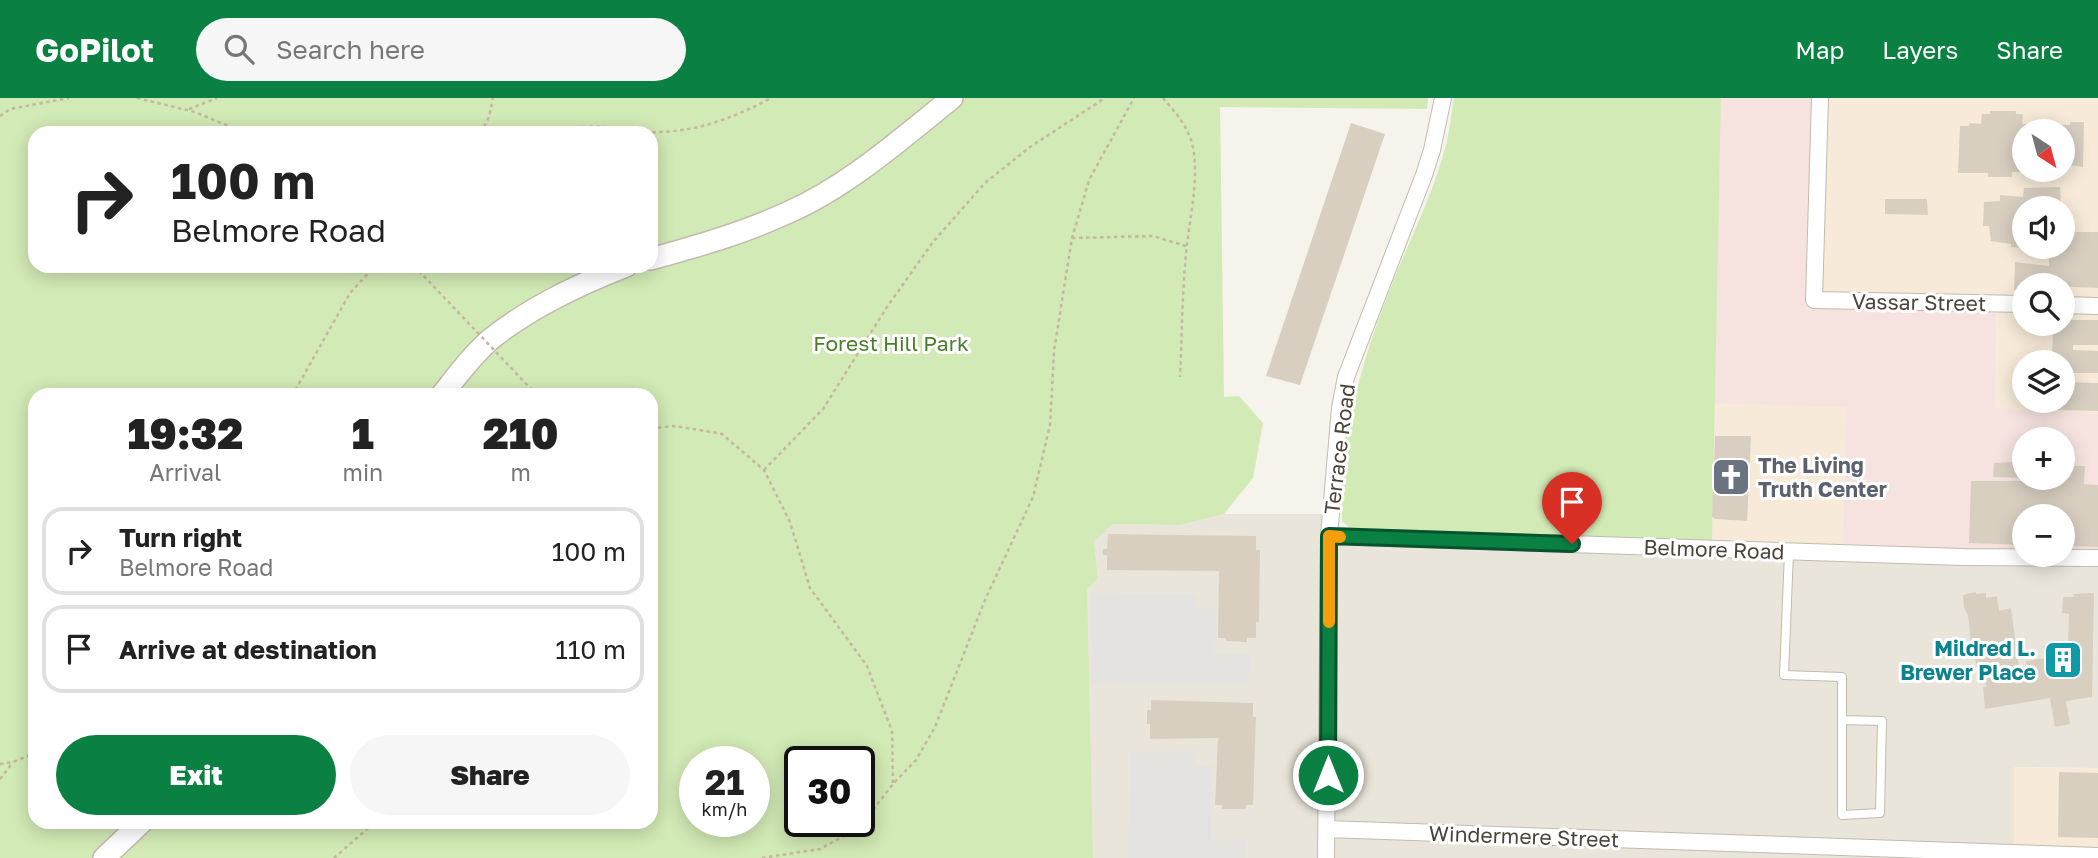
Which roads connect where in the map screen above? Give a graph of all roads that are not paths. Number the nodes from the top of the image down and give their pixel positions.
1 (951, 98) edge
2 (1443, 98) edge
3 (1820, 98) edge
4 (658, 257) edge
5 (607, 273) edge
6 (2012, 304) edge
7 (2075, 305) edge
8 (2098, 306) edge
9 (448, 388) edge
10 (1329, 536) junction
11 (1789, 552) junction
12 (2098, 558) edge
13 (1842, 720) junction
14 (135, 829) edge
15 (1327, 829) junction
16 (2098, 856) edge
17 (104, 858) edge
18 (1326, 858) edge

1 - 4 street
2 - 10 street, Terrace Road
3 - 6 street, Vassar Street
5 - 9 street
7 - 8 street
10 - 11 street, Belmore Road
10 - 15 street, Terrace Road
11 - 12 street, Belmore Road
11 - 13 lane
13 - 13 lane
14 - 17 street
15 - 16 street, Windermere Street
15 - 18 street, Terrace Road

